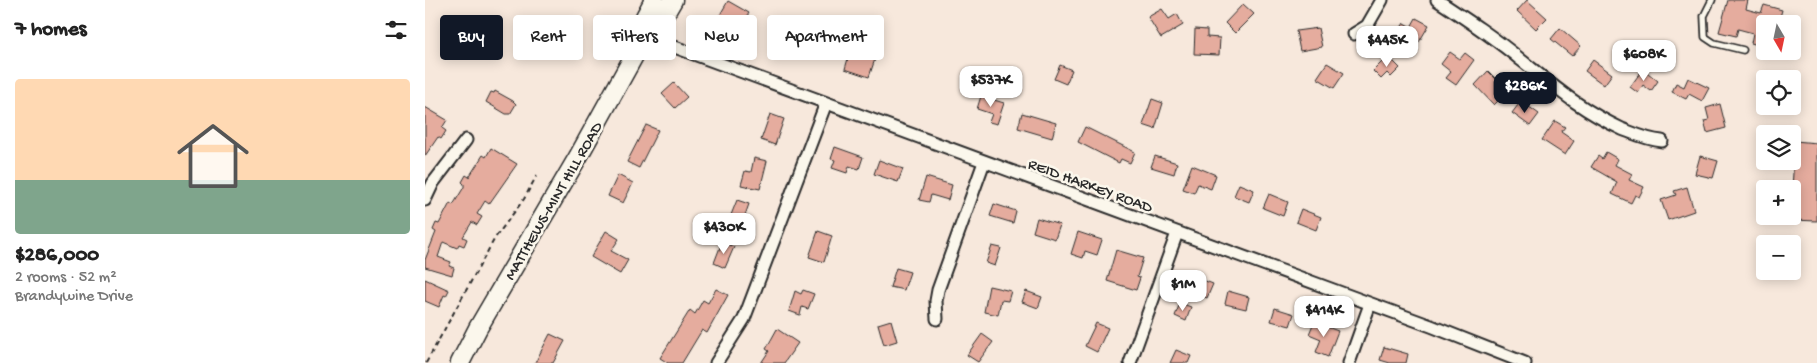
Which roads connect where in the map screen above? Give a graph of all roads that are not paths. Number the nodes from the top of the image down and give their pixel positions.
1 (654, 0) edge
2 (673, 0) edge
3 (1382, 0) edge
4 (1437, 0) edge
5 (1712, 0) edge
6 (646, 15) edge
7 (664, 15) edge
8 (1354, 34) dead end
9 (676, 47) edge
10 (1743, 50) dead end
11 (632, 60) edge
12 (826, 103) junction
13 (466, 140) dead end
14 (1662, 141) dead end
15 (984, 162) junction
16 (429, 181) edge
17 (425, 200) edge
18 (1177, 233) junction
19 (1370, 304) junction
20 (937, 319) dead end
21 (460, 363) edge
22 (716, 363) edge
23 (1130, 363) edge
24 (1349, 363) edge
25 (1525, 363) edge

1 - 6 main road, MATTHEWS-MINT HILL ROAD
2 - 7 main road, MATTHEWS-MINT HILL ROAD
3 - 8 street
4 - 14 street
5 - 10 lane
9 - 12 street, REID HARKEY ROAD
11 - 21 main road, MATTHEWS-MINT HILL ROAD
12 - 15 street, REID HARKEY ROAD
12 - 22 street
13 - 16 street
15 - 18 street, REID HARKEY ROAD
15 - 20 street
16 - 17 street
18 - 19 street, REID HARKEY ROAD
18 - 23 street
19 - 24 street
19 - 25 street, REID HARKEY ROAD

